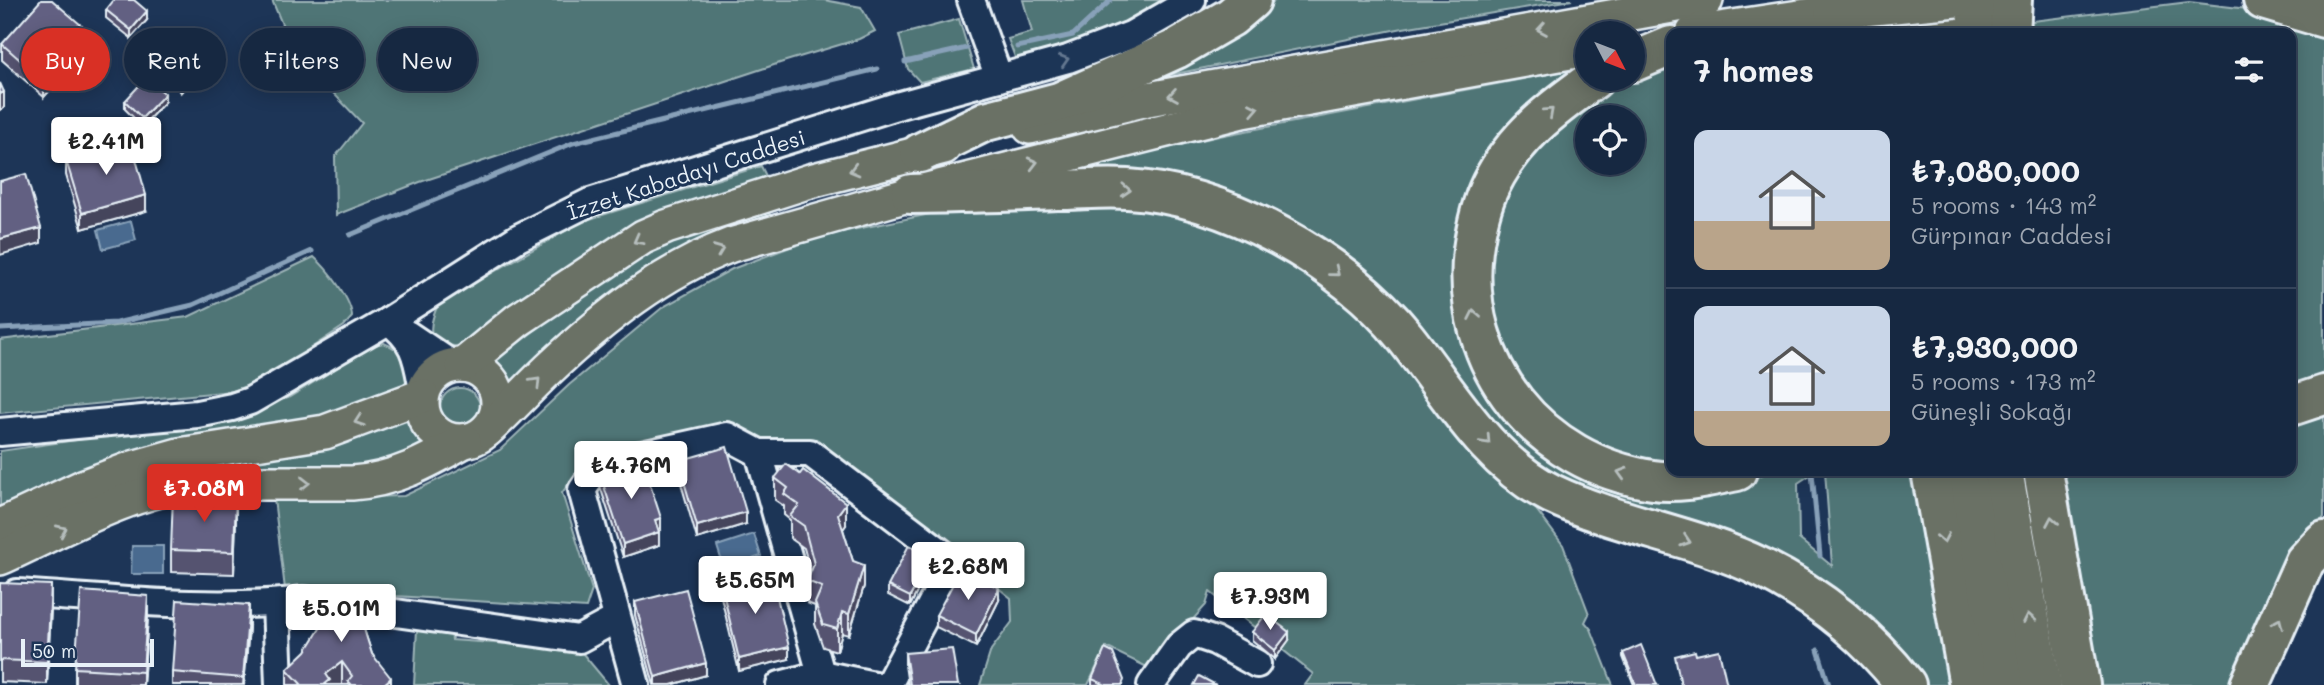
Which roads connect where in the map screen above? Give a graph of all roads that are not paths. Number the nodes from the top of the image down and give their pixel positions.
1 (971, 0) edge
2 (1192, 0) edge
3 (1251, 0) edge
4 (1900, 0) edge
5 (1942, 0) edge
6 (1956, 0) edge
7 (1978, 0) edge
8 (2012, 0) edge
9 (2263, 0) edge
10 (2324, 18) edge
11 (1707, 28) edge
12 (1899, 28) edge
13 (1939, 28) edge
14 (1975, 28) edge
15 (2010, 28) edge
16 (1666, 33) edge
17 (1666, 35) edge
18 (1645, 40) edge
19 (1666, 44) edge
20 (1575, 51) edge
21 (1645, 55) edge
22 (999, 78) junction
23 (1577, 91) edge
24 (920, 153) junction
25 (911, 194) junction
26 (388, 321) junction
27 (458, 365) junction
28 (423, 393) junction
29 (2324, 395) edge
30 (2296, 404) edge
31 (0, 432) edge
32 (476, 436) junction
33 (759, 453) junction
34 (1708, 476) edge
35 (1932, 476) edge
36 (1970, 476) edge
37 (2004, 476) edge
38 (2044, 476) edge
39 (0, 526) edge
40 (0, 558) edge
41 (2318, 558) edge
42 (10, 593) edge
43 (276, 603) junction
44 (617, 619) junction
45 (1257, 664) dead end
46 (821, 674) junction
47 (279, 685) edge
48 (636, 685) edge
49 (780, 685) edge
50 (874, 685) edge
51 (888, 685) edge
52 (1151, 685) edge
53 (1906, 685) edge
54 (1969, 685) edge
55 (2006, 685) edge
56 (2042, 685) edge
57 (2080, 685) edge
58 (2250, 685) edge

1 - 22 street
22 -> 2 street, İzzet Kabadayı Caddesi
3 - 24 highway
4 - 12 highway
5 - 13 highway
6 - 11 main road, bridge
7 - 14 highway
8 - 15 highway
9 - 10 highway
16 -> 24 main road
17 - 18 main road
19 - 21 highway
25 -> 20 main road
22 - 26 street, İzzet Kabadayı Caddesi
34 -> 23 highway
24 -> 27 main road
32 -> 25 main road
25 -> 53 highway
26 - 27 street
26 - 28 street
26 - 31 street, İzzet Kabadayı Caddesi
27 - 28 main road
27 - 32 main road
28 - 32 main road
28 -> 39 main road
29 - 30 highway
40 -> 32 main road
33 - 44 street
33 - 46 street
33 - 51 street
35 -> 54 highway
36 - 55 highway
56 -> 37 highway
57 -> 38 highway
58 -> 41 highway
42 - 43 street
43 - 44 street
43 - 47 street
44 - 48 street
45 - 52 street
46 - 49 street
46 - 50 street

